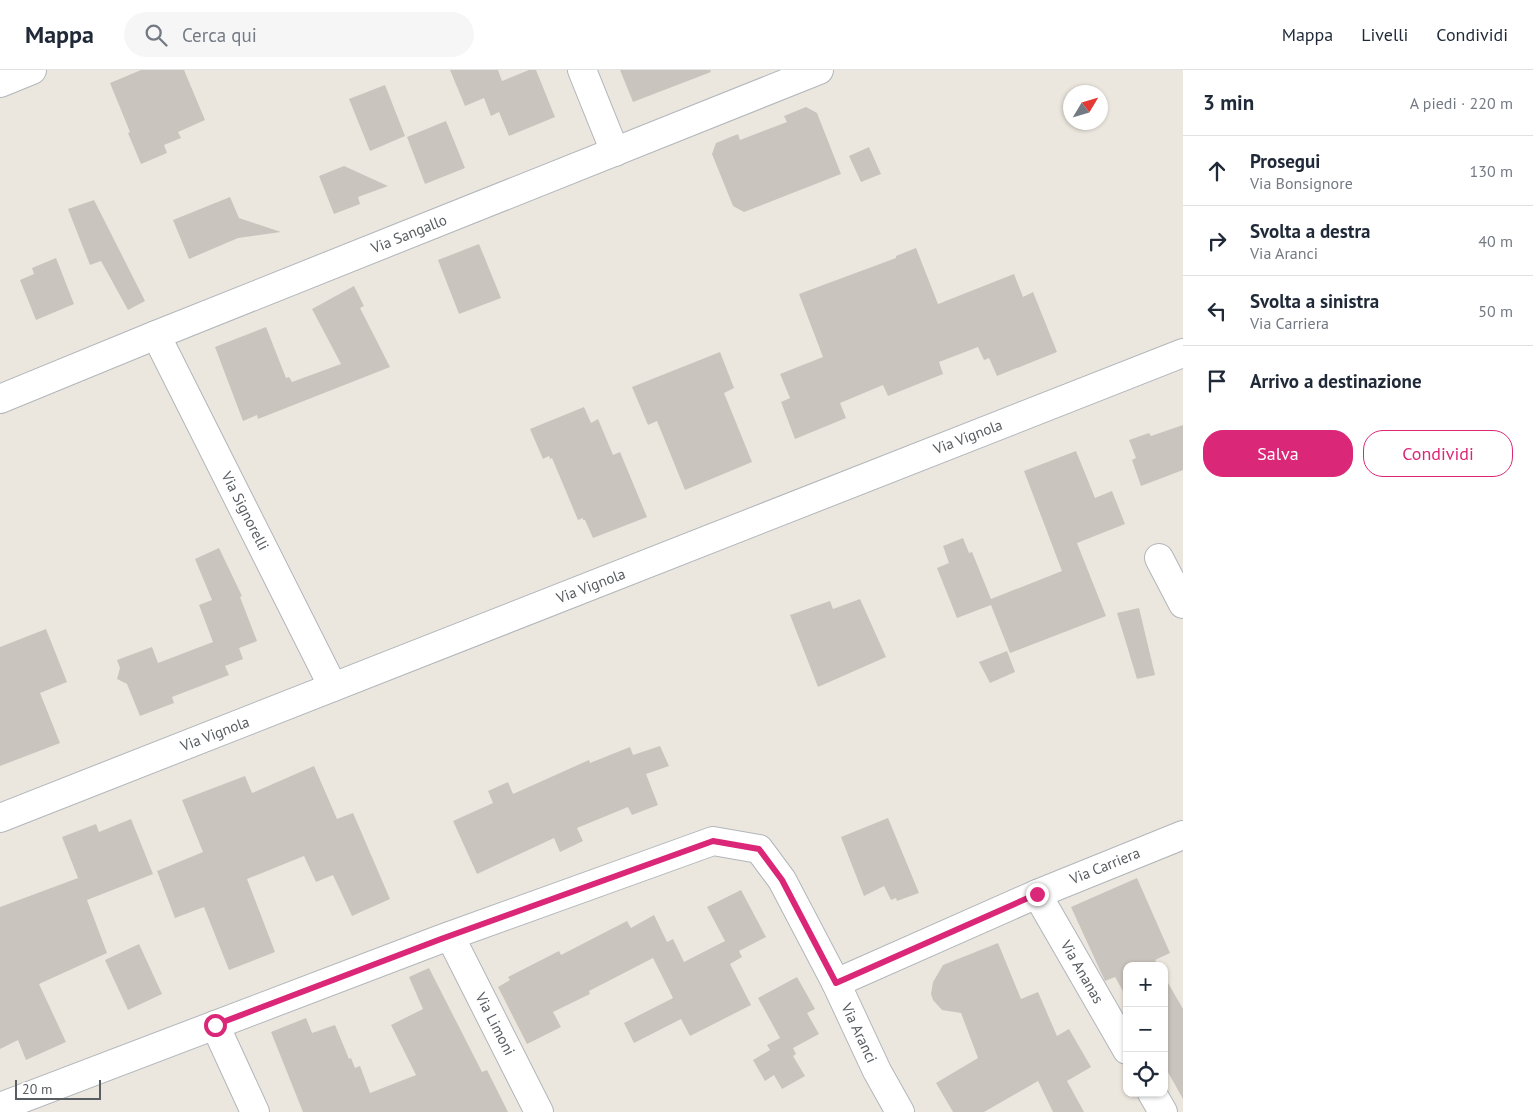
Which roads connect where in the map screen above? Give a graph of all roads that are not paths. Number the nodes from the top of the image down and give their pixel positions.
1 (32, 70) edge
2 (582, 70) edge
3 (819, 70) edge
4 (0, 84) edge
5 (614, 152) junction
6 (156, 335) junction
7 (1183, 353) edge
8 (0, 400) edge
9 (1159, 558) dead end
10 (1183, 604) edge
11 (333, 687) junction
12 (0, 818) edge
13 (1183, 835) edge
14 (1037, 894) junction
15 (450, 936) junction
16 (836, 983) junction
17 (215, 1025) junction
18 (1123, 1043) edge
19 (1154, 1097) edge
20 (0, 1106) edge
21 (255, 1112) edge
22 (539, 1112) edge
23 (900, 1112) edge
24 (1163, 1112) edge

1 - 4 street
2 - 5 street
3 - 5 street, Via Sangallo
5 - 6 street, Via Sangallo
6 - 8 street, Via Sangallo
6 - 11 street, Via Signorelli
7 - 11 street, Via Vignola
9 - 10 street
11 - 12 street, Via Vignola
13 - 14 street, Via Carriera
14 - 16 street, Via Carriera
14 - 18 street, Via Ananas
15 - 16 street, Via Aranci
15 - 17 street
15 - 22 street, Via Limoni
16 - 23 street, Via Aranci
17 - 20 street
17 - 21 street
19 - 24 street

